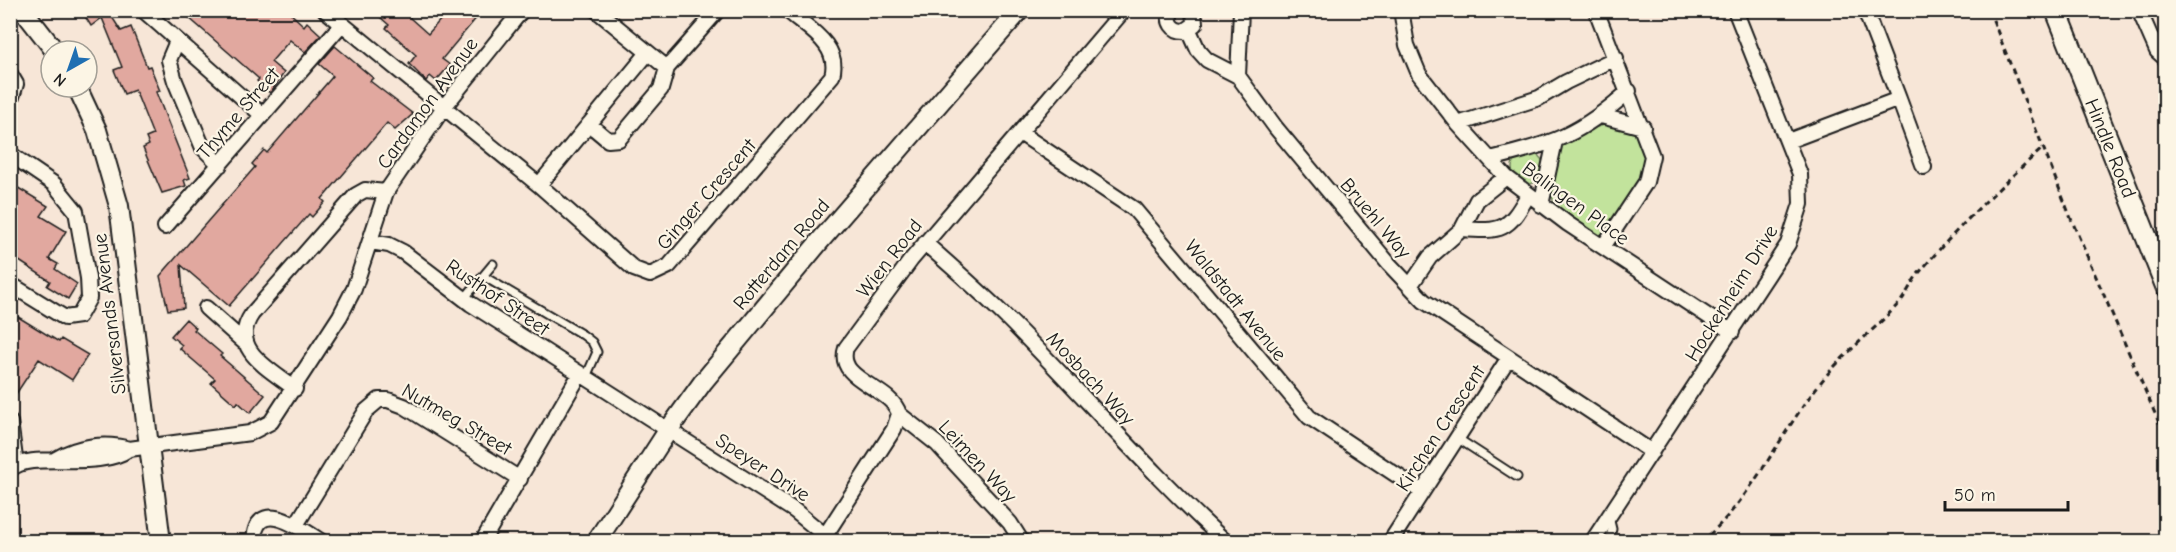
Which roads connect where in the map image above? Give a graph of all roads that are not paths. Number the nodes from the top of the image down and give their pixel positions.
1 (23, 10) edge
2 (143, 10) edge
3 (325, 10) edge
4 (522, 10) edge
5 (596, 10) edge
6 (718, 10) edge
7 (787, 10) edge
8 (1020, 10) edge
9 (1124, 10) edge
10 (1172, 10) edge
11 (1194, 10) edge
12 (1241, 10) edge
13 (1401, 10) edge
14 (1596, 10) edge
15 (1735, 10) edge
16 (1865, 10) edge
17 (2056, 10) edge
18 (2139, 10) edge
19 (341, 25) junction
20 (1190, 30) junction
21 (46, 39) edge
22 (177, 42) junction
23 (647, 54) junction
24 (1616, 58) junction
25 (2166, 59) edge
26 (667, 68) junction
27 (10, 74) edge
28 (1238, 76) junction
29 (1629, 91) junction
30 (83, 99) edge
31 (1899, 99) junction
32 (10, 103) edge
33 (444, 107) junction
34 (262, 115) junction
35 (1601, 116) junction
36 (589, 124) junction
37 (1458, 124) junction
38 (1643, 127) junction
39 (1020, 133) junction
40 (1555, 141) junction
41 (1788, 141) junction
42 (10, 154) edge
43 (1490, 159) junction
44 (220, 165) junction
45 (1924, 167) dead end
46 (1506, 177) junction
47 (539, 185) junction
48 (386, 192) junction
49 (1528, 195) junction
50 (1541, 205) junction
51 (165, 227) dead end
52 (1462, 229) junction
53 (371, 242) junction
54 (925, 243) junction
55 (1603, 247) junction
56 (493, 264) dead end
57 (487, 278) junction
58 (10, 284) edge
59 (1410, 286) junction
60 (2166, 286) edge
61 (464, 299) junction
62 (206, 308) dead end
63 (1731, 332) junction
64 (244, 342) junction
65 (1508, 359) junction
66 (583, 375) junction
67 (604, 388) joint
68 (295, 389) junction
69 (899, 414) junction
70 (10, 422) edge
71 (669, 429) junction
72 (1457, 438) junction
73 (149, 446) junction
74 (1652, 453) junction
75 (13, 467) edge
76 (1517, 477) dead end
77 (520, 479) junction
78 (1422, 492) junction
79 (1609, 517) junction
80 (296, 525) junction
81 (826, 539) edge
82 (161, 542) edge
83 (254, 542) edge
84 (322, 542) edge
85 (482, 542) edge
86 (596, 542) edge
87 (1022, 542) edge
88 (1226, 542) edge
89 (1390, 542) edge
90 (1592, 542) edge
91 (1609, 542) edge

1 - 21 street
2 - 22 street
3 - 19 street, Ginger Crescent
4 - 33 street, Cardamon Avenue
5 - 23 street
6 - 26 street
7 - 47 street, Ginger Crescent
8 - 71 street, Rotterdam Road
9 - 39 street, Wien Road
10 - 20 street
11 - 20 street
12 - 28 street
13 - 37 street, Balingen Place
14 - 24 street
15 - 41 street, Hockenheim Drive
16 - 31 street
17 - 60 main road, Hindle Road
18 - 25 street
19 - 33 street, Ginger Crescent
19 - 34 street, Thyme Street
20 - 28 street, Bruehl Way
22 - 34 street
22 - 44 street
23 - 26 street
23 - 36 street
24 - 29 street
24 - 37 street
26 - 36 street
27 - 32 street
28 - 59 street, Bruehl Way
29 - 35 street
29 - 38 street
30 - 73 street, Silversands Avenue
31 - 41 street
31 - 45 street
33 - 47 street, Ginger Crescent
33 - 48 street, Cardamon Avenue
34 - 44 street, Thyme Street
35 - 38 street
35 - 40 street
36 - 47 street
37 - 43 street, Balingen Place
38 - 55 street
39 - 54 street, Wien Road
39 - 78 street, Waldstadt Avenue
40 - 43 street
40 - 50 street
41 - 63 street, Hockenheim Drive
42 - 58 street
43 - 46 street, Balingen Place
44 - 51 street, Thyme Street
46 - 49 street, Balingen Place
46 - 52 street
48 - 53 street, Cardamon Avenue
48 - 64 street, Cardamon Avenue
49 - 50 street, Balingen Place
49 - 52 street
50 - 55 street, Balingen Place
52 - 59 street
53 - 61 street, Rusthof Street
53 - 68 street, Cardamon Avenue
54 - 69 street, Wien Road
54 - 88 street, Mosbach Way
55 - 63 street, Balingen Place
56 - 57 lane
57 - 61 lane
57 - 66 lane
59 - 65 street, Bruehl Way
61 - 66 street, Rusthof Street
62 - 64 street
63 - 74 street, Hockenheim Drive
64 - 68 street
65 - 72 street, Kirchen Crescent
65 - 74 street, Kirchen Crescent
66 - 67 street, Rusthof Street
66 - 77 street
67 - 71 street, Speyer Drive
68 - 73 street, Cardamon Avenue
69 - 81 street
69 - 87 street, Leimen Way
70 - 75 street
71 - 81 street, Speyer Drive
71 - 86 street, Rotterdam Road
72 - 76 lane
72 - 78 street, Kirchen Crescent
73 - 75 street, Cardamon Avenue
73 - 82 street, Silversands Avenue
74 - 79 street, Hockenheim Drive
77 - 80 street, Nutmeg Street
77 - 85 street
78 - 89 street, Kirchen Crescent
79 - 90 street, Hockenheim Drive
79 - 91 lane
80 - 83 street
80 - 84 street

